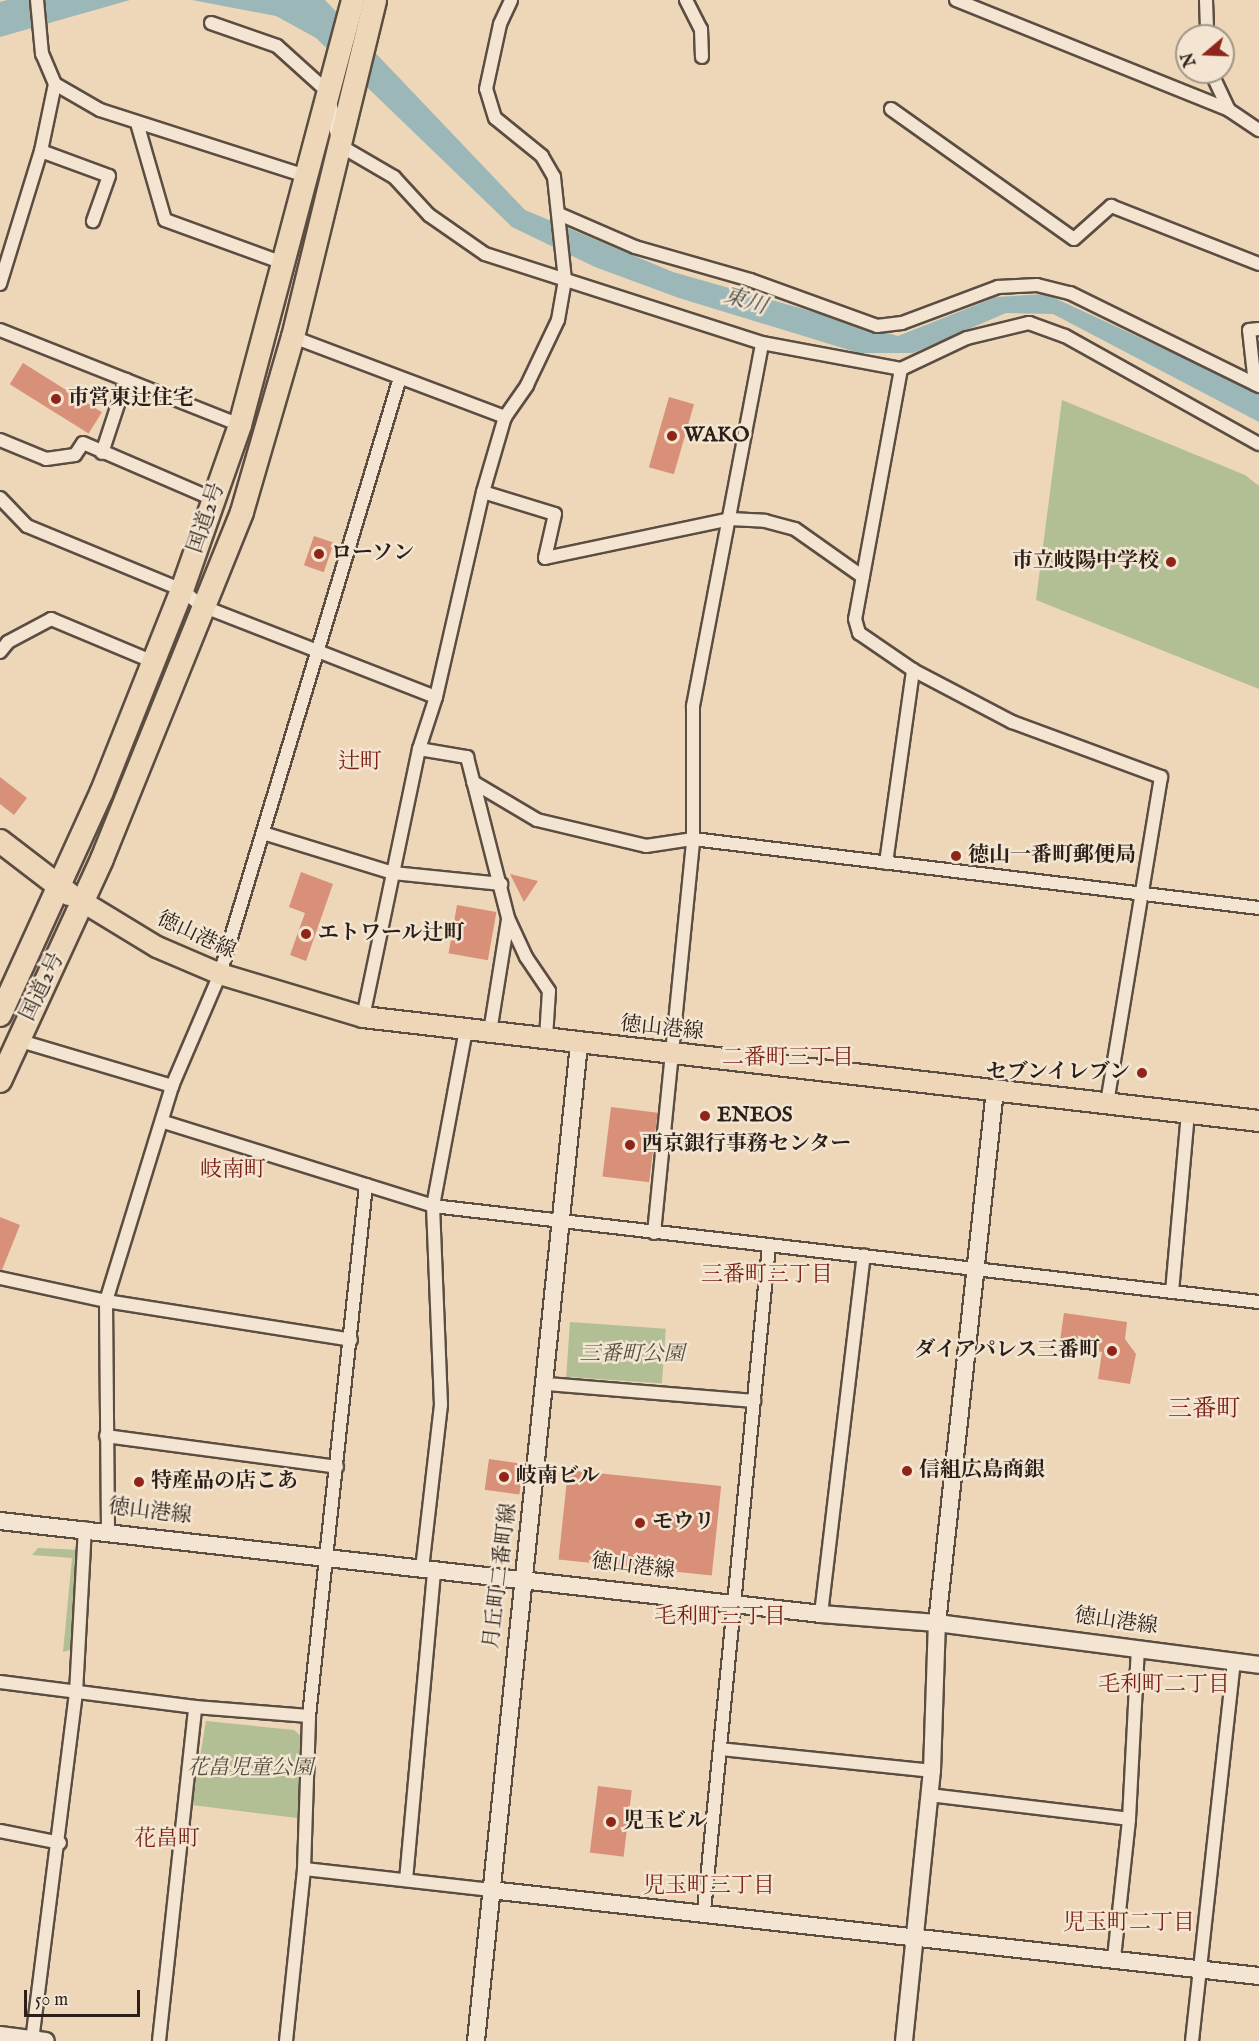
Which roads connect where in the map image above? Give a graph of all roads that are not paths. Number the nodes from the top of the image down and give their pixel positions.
1 (37, 0) edge
2 (353, 0) edge
3 (375, 0) edge
4 (511, 0) edge
5 (686, 0) edge
6 (956, 0) edge
7 (1206, 0) edge
8 (211, 23) dead end
9 (1207, 24) edge
10 (702, 57) dead end
11 (55, 84) junction
12 (1217, 84) edge
13 (328, 92) junction
14 (891, 109) dead end
15 (1229, 110) junction
16 (137, 123) junction
17 (1259, 130) edge
18 (339, 145) junction
19 (41, 151) junction
20 (306, 176) junction
21 (560, 214) junction
22 (93, 221) dead end
23 (4, 252) edge
24 (283, 263) junction
25 (1259, 264) edge
26 (565, 280) junction
27 (0, 284) edge
28 (1259, 329) edge
29 (0, 330) edge
30 (293, 337) junction
31 (762, 343) junction
32 (901, 369) junction
33 (126, 380) junction
34 (399, 381) junction
35 (1257, 385) edge
36 (505, 417) junction
37 (240, 424) junction
38 (0, 440) edge
39 (1259, 444) edge
40 (102, 453) junction
41 (483, 492) junction
42 (0, 498) edge
43 (213, 499) junction
44 (730, 519) junction
45 (863, 577) junction
46 (182, 590) junction
47 (202, 606) junction
48 (3, 643) edge
49 (319, 652) junction
50 (154, 662) junction
51 (913, 670) junction
52 (436, 696) junction
53 (419, 749) junction
54 (474, 782) junction
55 (263, 833) junction
56 (693, 839) junction
57 (0, 841) edge
58 (886, 863) junction
59 (393, 873) junction
60 (501, 884) junction
61 (58, 887) junction
62 (1145, 890) junction
63 (83, 902) junction
64 (1259, 908) edge
65 (508, 918) junction
66 (220, 974) junction
67 (0, 1015) edge
68 (363, 1017) junction
69 (466, 1030) junction
70 (490, 1032) junction
71 (546, 1038) junction
72 (17, 1040) junction
73 (579, 1045) junction
74 (673, 1054) junction
75 (0, 1081) edge
76 (172, 1086) junction
77 (995, 1090) junction
78 (1107, 1104) junction
79 (1188, 1113) junction
80 (1259, 1121) edge
81 (164, 1122) junction
82 (366, 1185) junction
83 (433, 1206) junction
84 (562, 1221) junction
85 (654, 1233) junction
86 (769, 1246) junction
87 (864, 1256) junction
88 (977, 1268) junction
89 (0, 1278) edge
90 (1172, 1292) junction
91 (106, 1301) junction
92 (1259, 1302) edge
93 (351, 1340) junction
94 (547, 1384) junction
95 (754, 1401) junction
96 (106, 1436) junction
97 (337, 1467) junction
98 (0, 1521) edge
99 (85, 1527) junction
100 (108, 1531) junction
101 (328, 1557) junction
102 (428, 1569) junction
103 (522, 1578) junction
104 (731, 1603) junction
105 (821, 1614) junction
106 (937, 1623) junction
107 (1138, 1650) junction
108 (1234, 1662) junction
109 (1259, 1665) edge
110 (0, 1682) edge
111 (76, 1693) junction
112 (195, 1707) junction
113 (309, 1716) junction
114 (720, 1749) junction
115 (932, 1771) junction
116 (929, 1795) junction
117 (1129, 1819) junction
118 (0, 1831) edge
119 (60, 1843) junction
120 (304, 1869) junction
121 (406, 1880) junction
122 (490, 1890) junction
123 (704, 1911) junction
124 (917, 1937) junction
125 (1114, 1958) junction
126 (1201, 1970) junction
127 (1259, 1976) edge
128 (0, 2035) edge
129 (37, 2040) edge
130 (159, 2041) edge
131 (286, 2041) edge
132 (476, 2041) edge
133 (904, 2041) edge
134 (1192, 2041) edge

1 - 11 street
2 - 13 highway, 国道2号
3 - 18 highway, 国道2号
4 - 21 street
5 - 10 street
6 - 15 street
7 - 9 street
8 - 13 street
11 - 16 street
11 - 19 street
12 - 15 street
13 - 18 street
13 - 20 highway, 国道2号
14 - 25 street
15 - 17 street
16 - 20 street
16 - 24 street
18 - 26 street
18 - 30 highway, 国道2号
19 - 22 street
19 - 23 street
20 - 24 highway, 国道2号
21 - 26 street
21 - 35 street
23 - 27 street
24 - 37 highway, 国道2号
26 - 31 street
26 - 36 street
28 - 35 street
29 - 33 street
30 - 34 street
30 - 47 highway, 国道2号
31 - 32 street
31 - 44 street
32 - 39 street
32 - 45 street
33 - 37 street
33 - 40 street
34 - 36 street
34 - 49 street
36 - 41 street
37 - 43 highway, 国道2号
38 - 40 street
40 - 43 street
41 - 44 street
41 - 52 street
42 - 46 street
43 - 46 highway, 国道2号
44 - 45 street
44 - 56 street
45 - 51 street
46 - 47 street
46 - 50 highway, 国道2号
47 - 49 street
47 - 63 highway, 国道2号
48 - 50 street
49 - 52 street
49 - 55 street
50 - 61 highway, 国道2号
51 - 58 street
51 - 62 street
52 - 53 street
53 - 54 street
53 - 59 street
54 - 56 street
54 - 60 street
55 - 59 street
55 - 66 street
56 - 58 street
56 - 74 street
57 - 61 highway
58 - 62 street
59 - 60 street
59 - 68 street
60 - 65 street
61 - 63 highway
61 - 67 highway, 国道2号
62 - 64 street
62 - 78 street
63 - 66 main road, 徳山港線
63 - 72 highway, 国道2号
65 - 70 street
65 - 71 street
66 - 68 main road, 徳山港線
66 - 76 street
68 - 69 main road, 徳山港線
69 - 70 main road, 徳山港線
69 - 83 street
70 - 71 main road, 徳山港線
71 - 73 main road, 徳山港線
72 - 75 highway, 国道2号
72 - 76 street
73 - 74 main road, 徳山港線
73 - 84 street, 月丘町二番町線
74 - 77 main road, 徳山港線
74 - 85 street
76 - 81 street
77 - 78 main road, 徳山港線
77 - 88 street
78 - 79 main road, 徳山港線
79 - 80 main road, 徳山港線
79 - 90 street
81 - 82 street
81 - 91 street
82 - 83 street
82 - 93 street
83 - 84 street
83 - 102 street
84 - 85 street
84 - 94 street, 月丘町二番町線
85 - 86 street
86 - 87 street
86 - 95 street
87 - 88 street
87 - 105 street
88 - 90 street
88 - 106 street
89 - 91 street
90 - 92 street
91 - 93 street
91 - 96 street
93 - 97 street
94 - 95 street
94 - 103 street, 月丘町二番町線
95 - 104 street
96 - 97 street
96 - 100 street
97 - 101 street
98 - 99 street, 徳山港線
99 - 100 street, 徳山港線
99 - 111 street
100 - 101 street, 徳山港線
101 - 102 street, 徳山港線
101 - 113 street
102 - 103 street, 徳山港線
102 - 121 street
103 - 104 street, 徳山港線
103 - 122 street, 月丘町二番町線
104 - 105 street, 徳山港線
104 - 114 street
105 - 106 street, 徳山港線
106 - 107 street, 徳山港線
106 - 115 street
107 - 108 street, 徳山港線
107 - 117 street
108 - 109 street, 徳山港線
108 - 126 street
110 - 111 street
111 - 112 street
111 - 119 street
112 - 113 street
112 - 130 street
113 - 120 street
114 - 115 street
114 - 123 street
115 - 116 street
116 - 117 street
116 - 124 street
117 - 125 street
118 - 119 street
119 - 129 street
120 - 121 street
120 - 131 street
121 - 122 street
122 - 123 street
122 - 132 street, 月丘町二番町線
123 - 124 street
124 - 125 street
124 - 133 street
125 - 126 street
126 - 127 street
126 - 134 street
128 - 129 street

